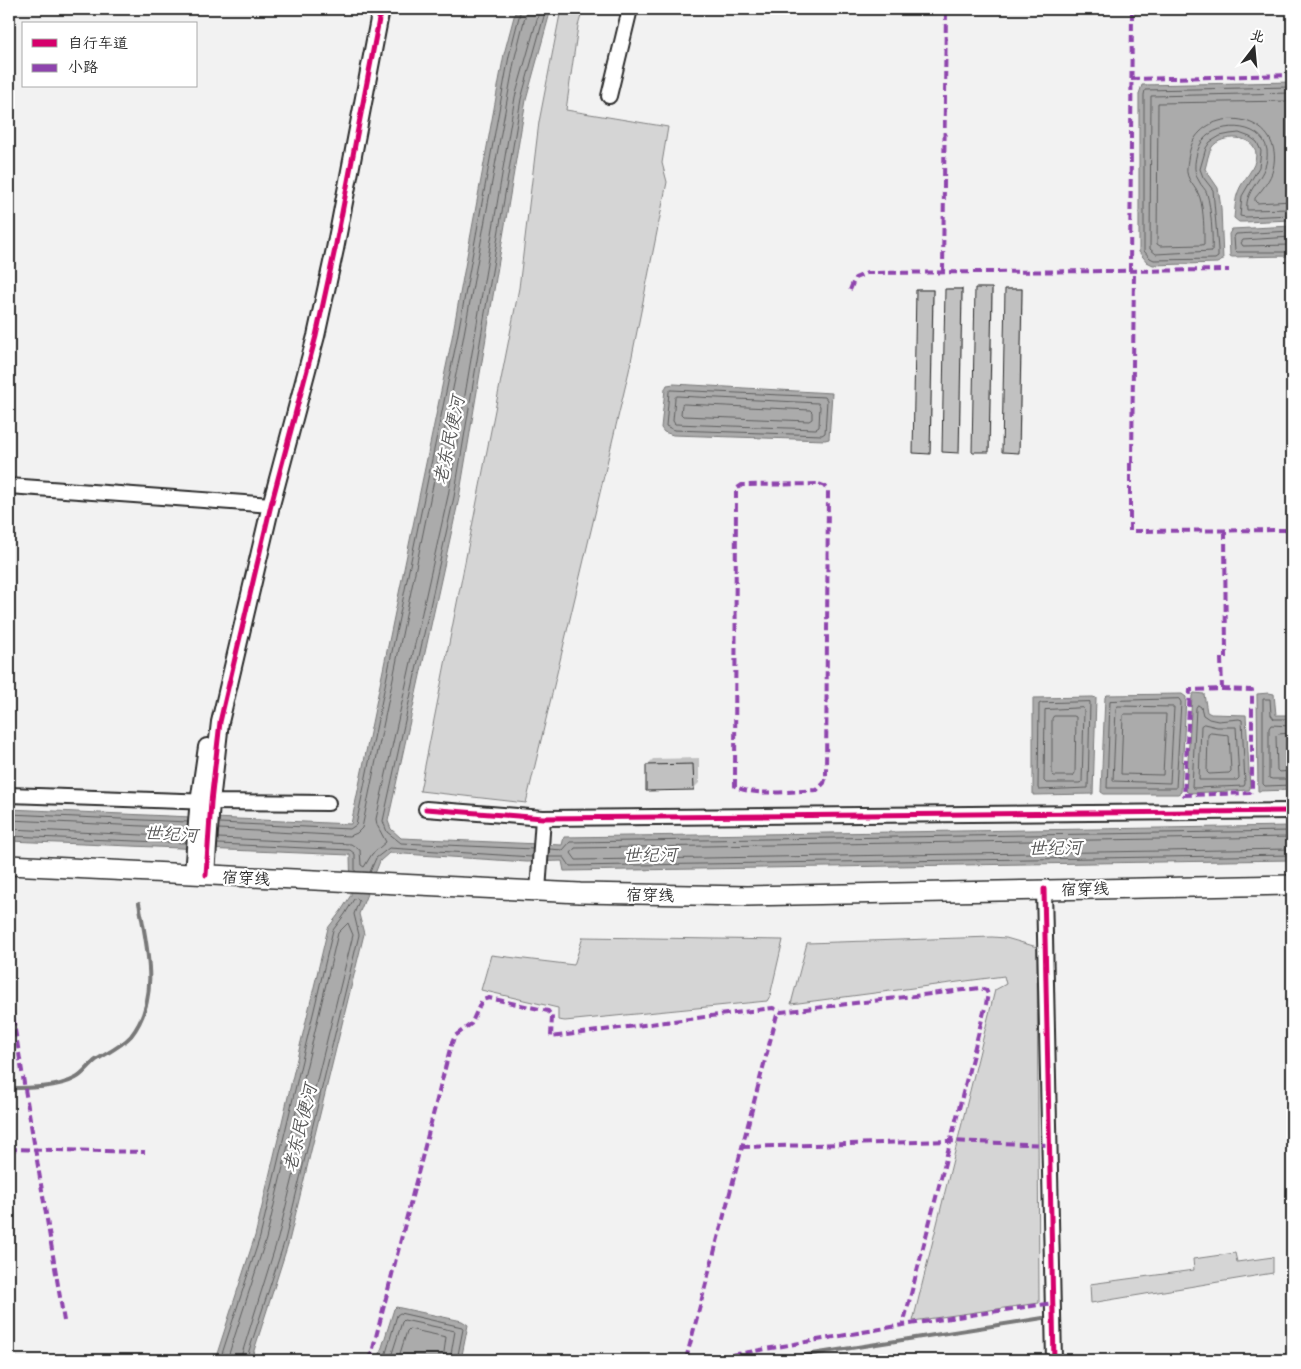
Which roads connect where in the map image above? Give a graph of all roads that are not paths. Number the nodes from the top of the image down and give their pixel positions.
1 (372, 9) edge
2 (381, 9) edge
3 (630, 9) edge
4 (608, 96) dead end
5 (9, 486) edge
6 (267, 504) junction
7 (9, 795) edge
8 (328, 803) dead end
9 (205, 806) junction
10 (426, 810) dead end
11 (1292, 811) edge
12 (542, 824) junction
13 (9, 865) edge
14 (200, 866) junction
15 (539, 883) junction
16 (1292, 885) edge
17 (1044, 889) junction
18 (1054, 1360) edge

1 - 6 street
2 - 6 street
3 - 4 street
5 - 6 street
6 - 9 street
7 - 9 street
8 - 9 street
9 - 14 street
10 - 12 street
11 - 12 street
12 - 15 street
13 - 14 main road, 宿穿线
14 - 15 main road, 宿穿线
15 - 17 main road, 宿穿线
16 - 17 main road, 宿穿线
17 - 18 street

